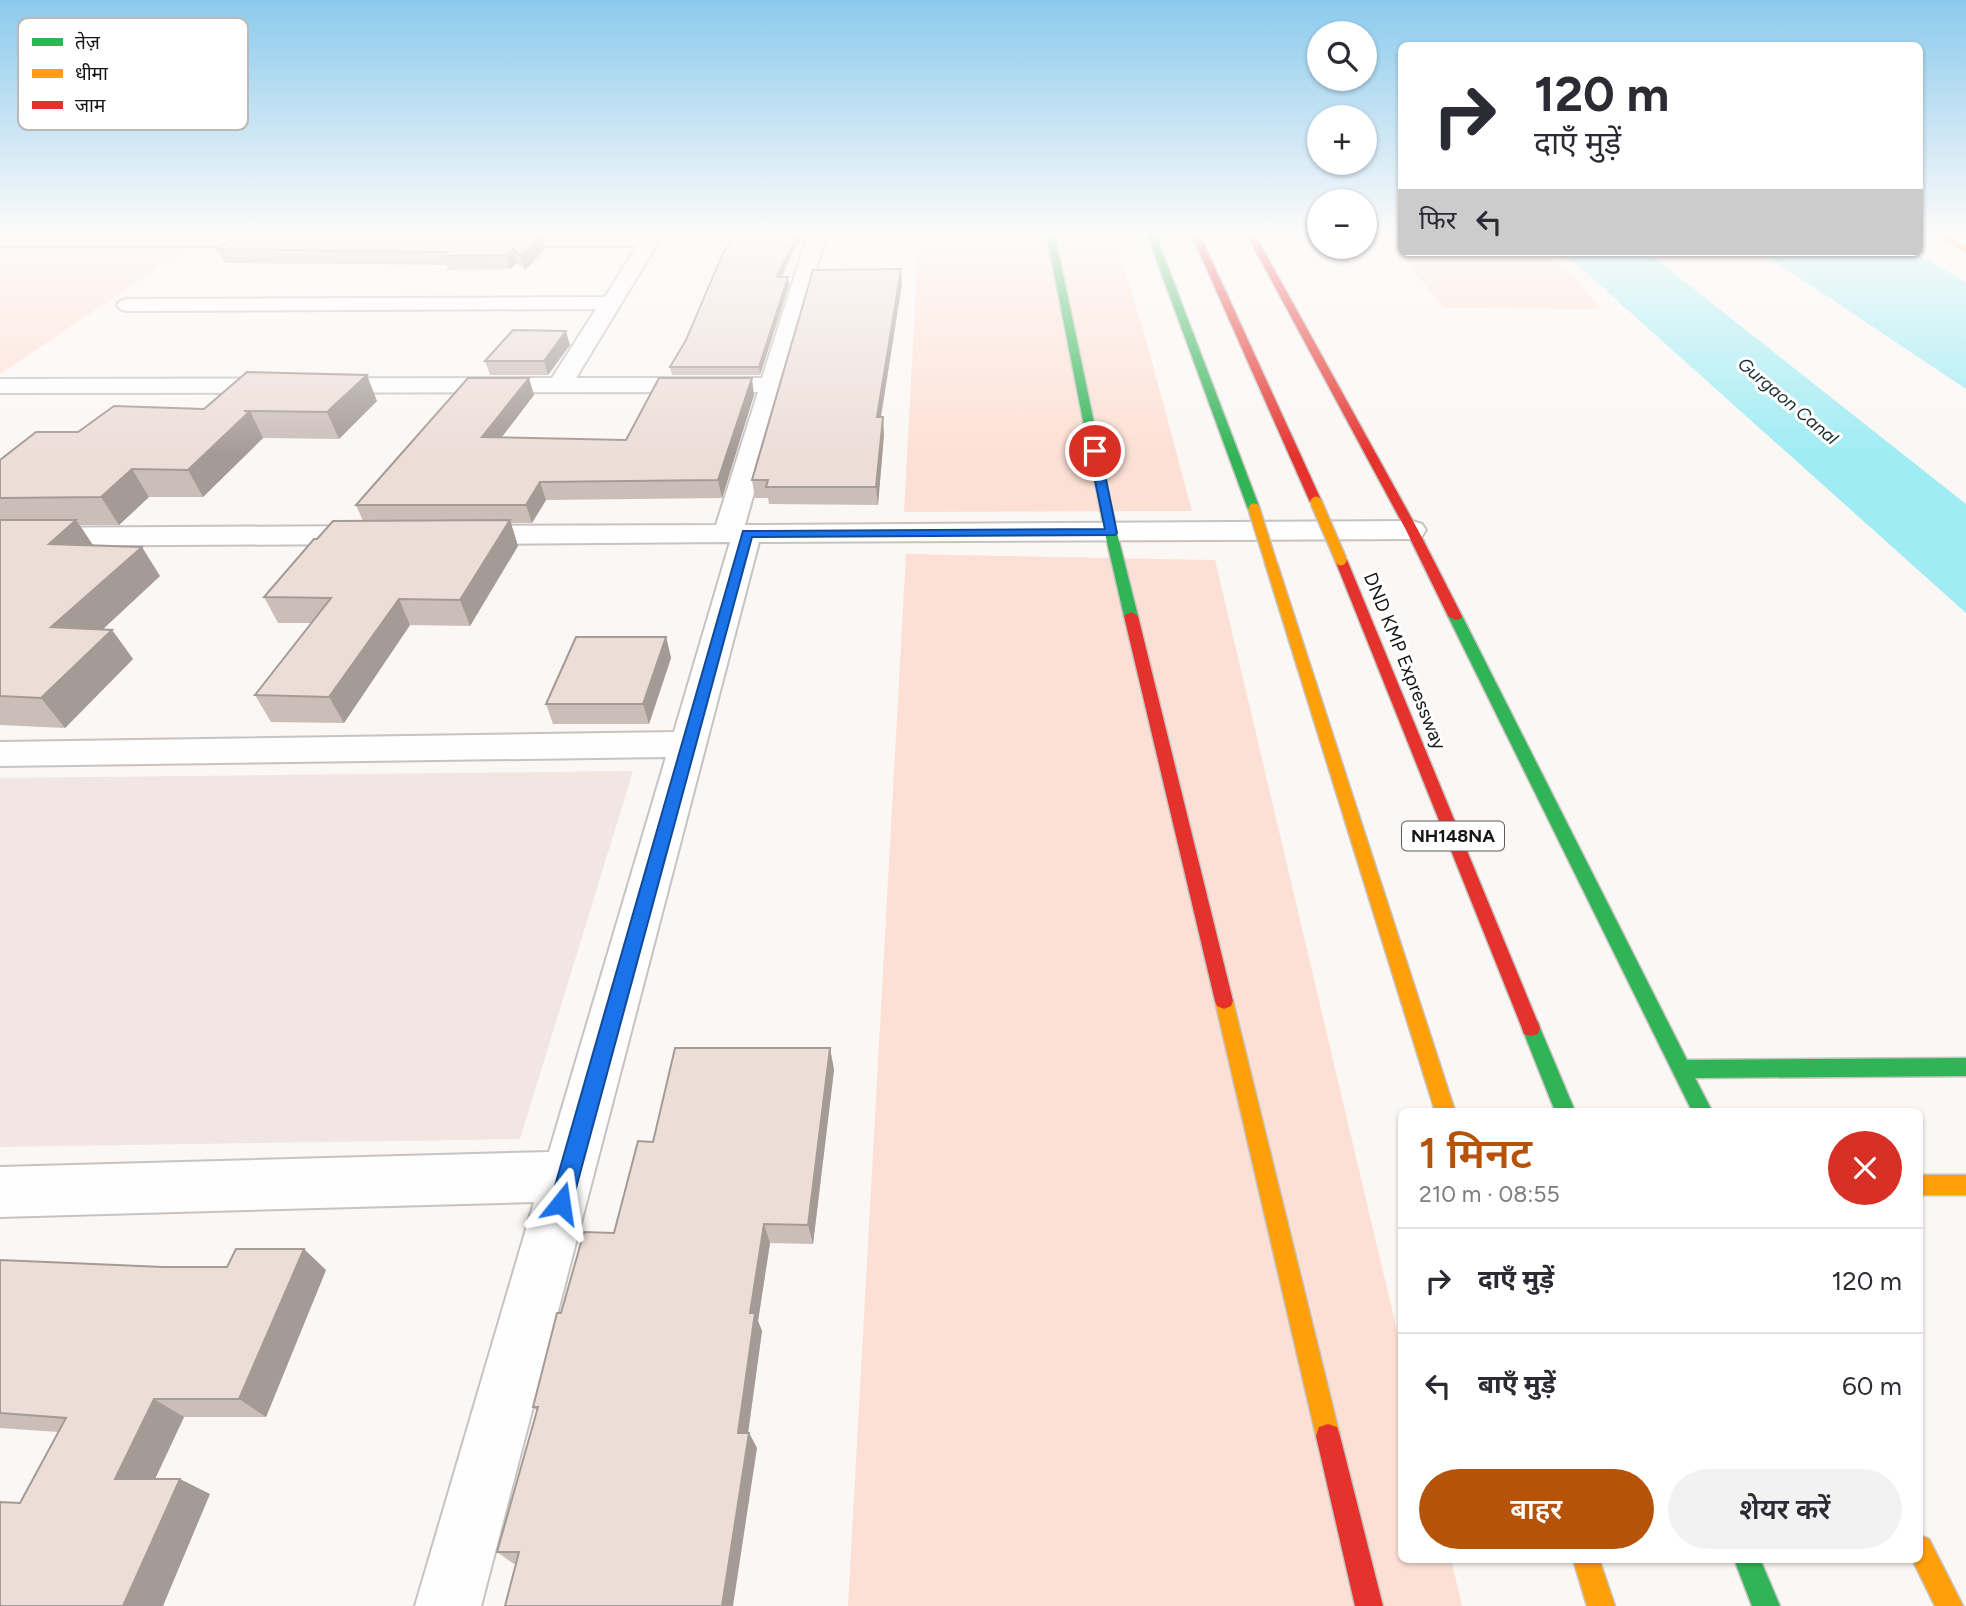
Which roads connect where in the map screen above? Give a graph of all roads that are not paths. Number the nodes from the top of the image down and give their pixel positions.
1 (609, 306) edge
2 (796, 306) edge
3 (1065, 306) edge
4 (1178, 306) edge
5 (1228, 306) edge
6 (1290, 306) edge
7 (0, 386) edge
8 (559, 386) junction
9 (772, 386) junction
10 (1412, 530) junction
11 (737, 533) junction
12 (1111, 533) junction
13 (392, 535) edge
14 (434, 535) edge
15 (0, 537) edge
16 (689, 744) junction
17 (0, 754) edge
18 (1966, 1067) edge
19 (1682, 1069) junction
20 (1444, 1108) edge
21 (1564, 1108) edge
22 (1701, 1108) edge
23 (569, 1176) junction
24 (1923, 1185) edge
25 (1966, 1185) edge
26 (0, 1192) edge
27 (1923, 1554) edge
28 (1587, 1563) edge
29 (1749, 1563) edge
30 (448, 1606) edge
31 (1369, 1606) edge
32 (1601, 1606) edge
33 (1766, 1606) edge
34 (1949, 1606) edge

1 - 8 street
2 - 9 street
3 - 12 main road
4 - 20 main road, bridge
5 - 21 main road, DND KMP Expressway / NH148NA, bridge
6 - 10 main road
7 - 8 street
8 - 9 street
9 - 11 street
10 - 12 street
10 - 19 main road
11 - 12 street
11 - 14 street
11 - 16 street
12 - 31 main road
13 - 15 street
16 - 17 street
16 - 23 street
18 - 19 main road
19 - 22 main road
23 - 26 street
23 - 30 street
24 - 25 main road
27 - 34 main road
28 - 32 main road
29 - 33 main road

